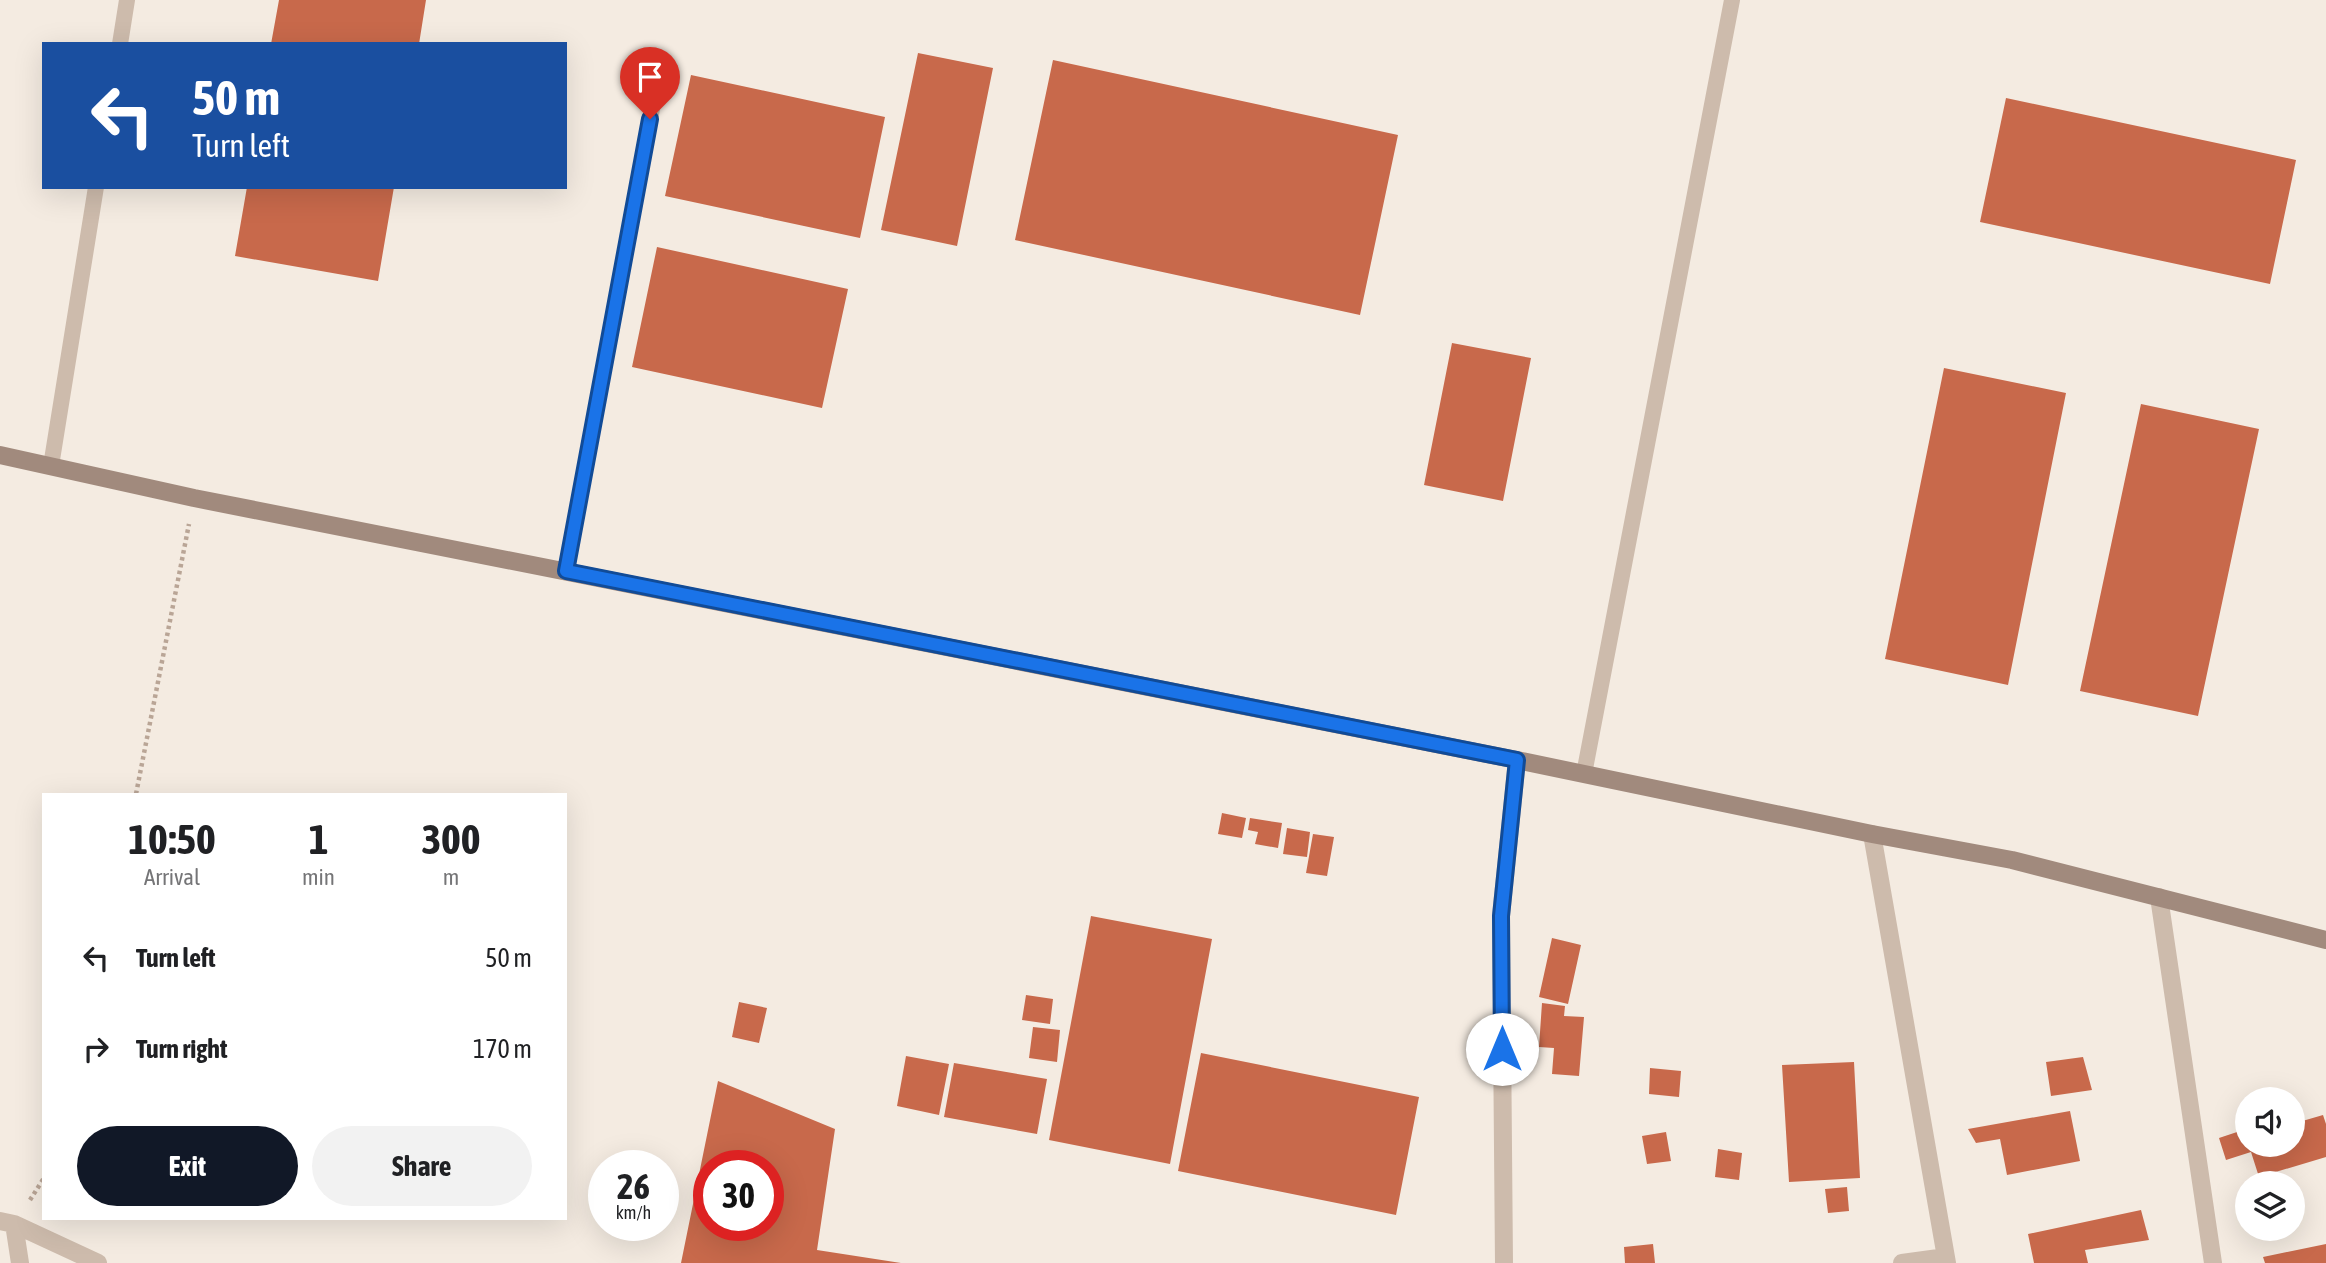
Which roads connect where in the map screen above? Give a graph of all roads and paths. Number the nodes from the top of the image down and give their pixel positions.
1 (127, 0) edge
2 (1732, 0) edge
3 (120, 42) edge
4 (660, 66) dead end
5 (96, 189) edge
6 (0, 455) edge
7 (51, 466) junction
8 (194, 498) junction
9 (566, 571) junction
10 (1517, 760) junction
11 (1584, 774) junction
12 (136, 793) edge
13 (1872, 834) junction
14 (2159, 897) junction
15 (2326, 940) edge
16 (7, 1223) edge
17 (1947, 1260) edge
18 (20, 1263) edge
19 (97, 1263) edge
20 (1503, 1263) edge
21 (1902, 1263) edge
22 (2213, 1263) edge

1 - 3 lane
2 - 11 lane
4 - 9 lane
5 - 7 lane
6 - 7 main road
7 - 8 main road
8 - 9 main road
8 - 12 path
9 - 10 main road
10 - 11 main road
10 - 20 street
11 - 13 main road
13 - 14 main road
13 - 17 street
14 - 15 main road
14 - 22 street
16 - 18 street
16 - 19 street
17 - 21 street

